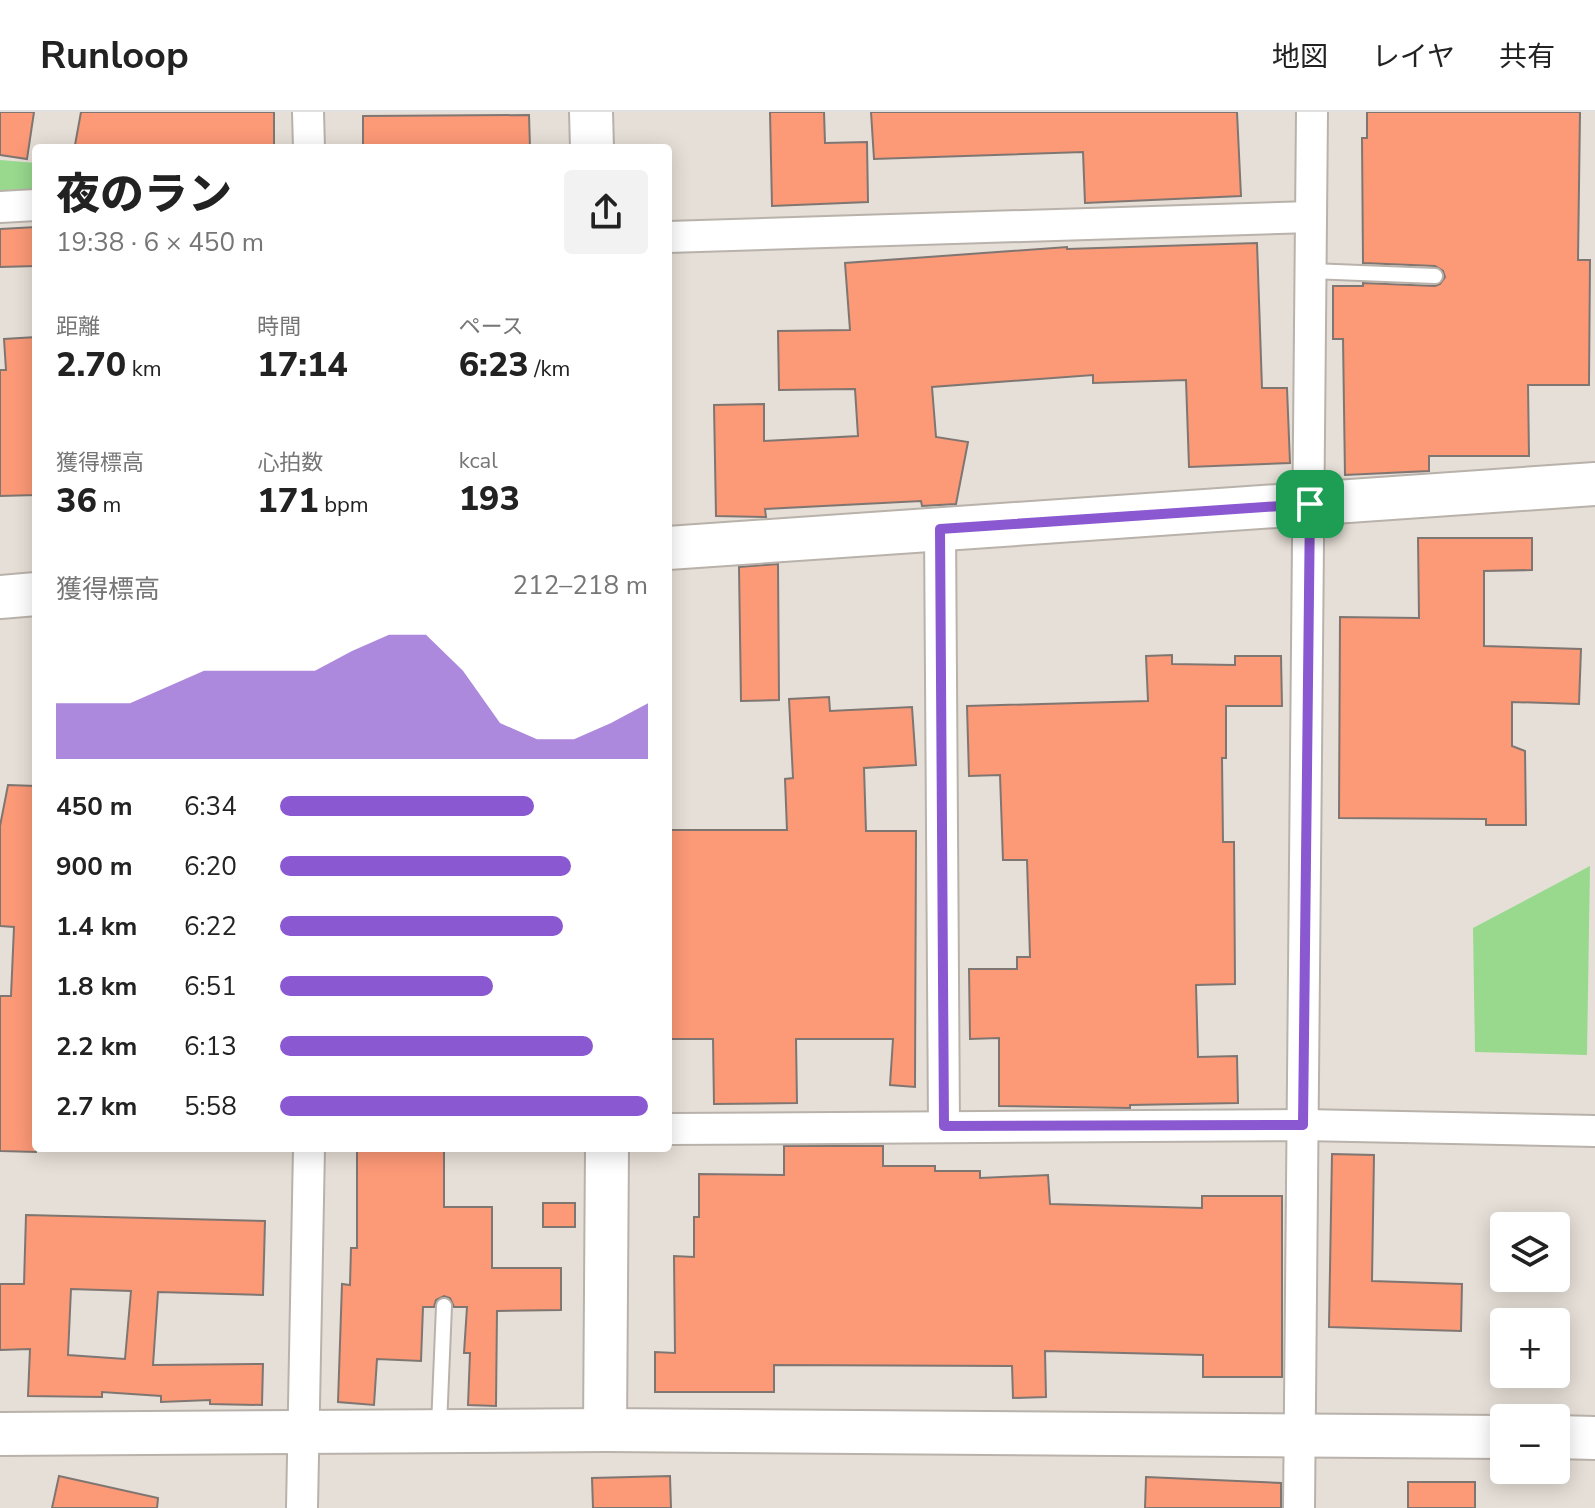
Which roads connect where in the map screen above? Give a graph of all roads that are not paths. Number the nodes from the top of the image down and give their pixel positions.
1 (308, 112) edge
2 (591, 112) edge
3 (1312, 112) edge
4 (309, 144) edge
5 (592, 144) edge
6 (32, 205) edge
7 (0, 207) edge
8 (1311, 217) junction
9 (672, 237) edge
10 (1311, 271) junction
11 (1435, 276) dead end
12 (1595, 484) edge
13 (1310, 504) junction
14 (940, 529) junction
15 (672, 548) edge
16 (32, 594) edge
17 (0, 597) edge
18 (1303, 1125) junction
19 (944, 1126) junction
20 (672, 1129) edge
21 (1595, 1131) edge
22 (309, 1152) edge
23 (607, 1152) edge
24 (444, 1306) dead end
25 (304, 1430) junction
26 (439, 1430) junction
27 (605, 1430) junction
28 (0, 1434) edge
29 (1300, 1436) junction
30 (1490, 1437) edge
31 (1570, 1437) edge
32 (1595, 1438) edge
33 (302, 1508) edge
34 (1299, 1508) edge

1 - 4 street
2 - 5 street
3 - 8 street
6 - 7 street
8 - 9 street
8 - 10 street
10 - 11 lane
10 - 13 street
12 - 13 street
13 - 14 street
13 - 18 street
14 - 15 street
14 - 19 street
16 - 17 street
18 - 19 street
18 - 21 street
18 - 29 street
19 - 20 street
22 - 25 street
23 - 27 street
24 - 26 lane
25 - 26 street
25 - 28 street
25 - 33 street
26 - 27 street
27 - 29 street
29 - 30 street
29 - 34 street
31 - 32 street

